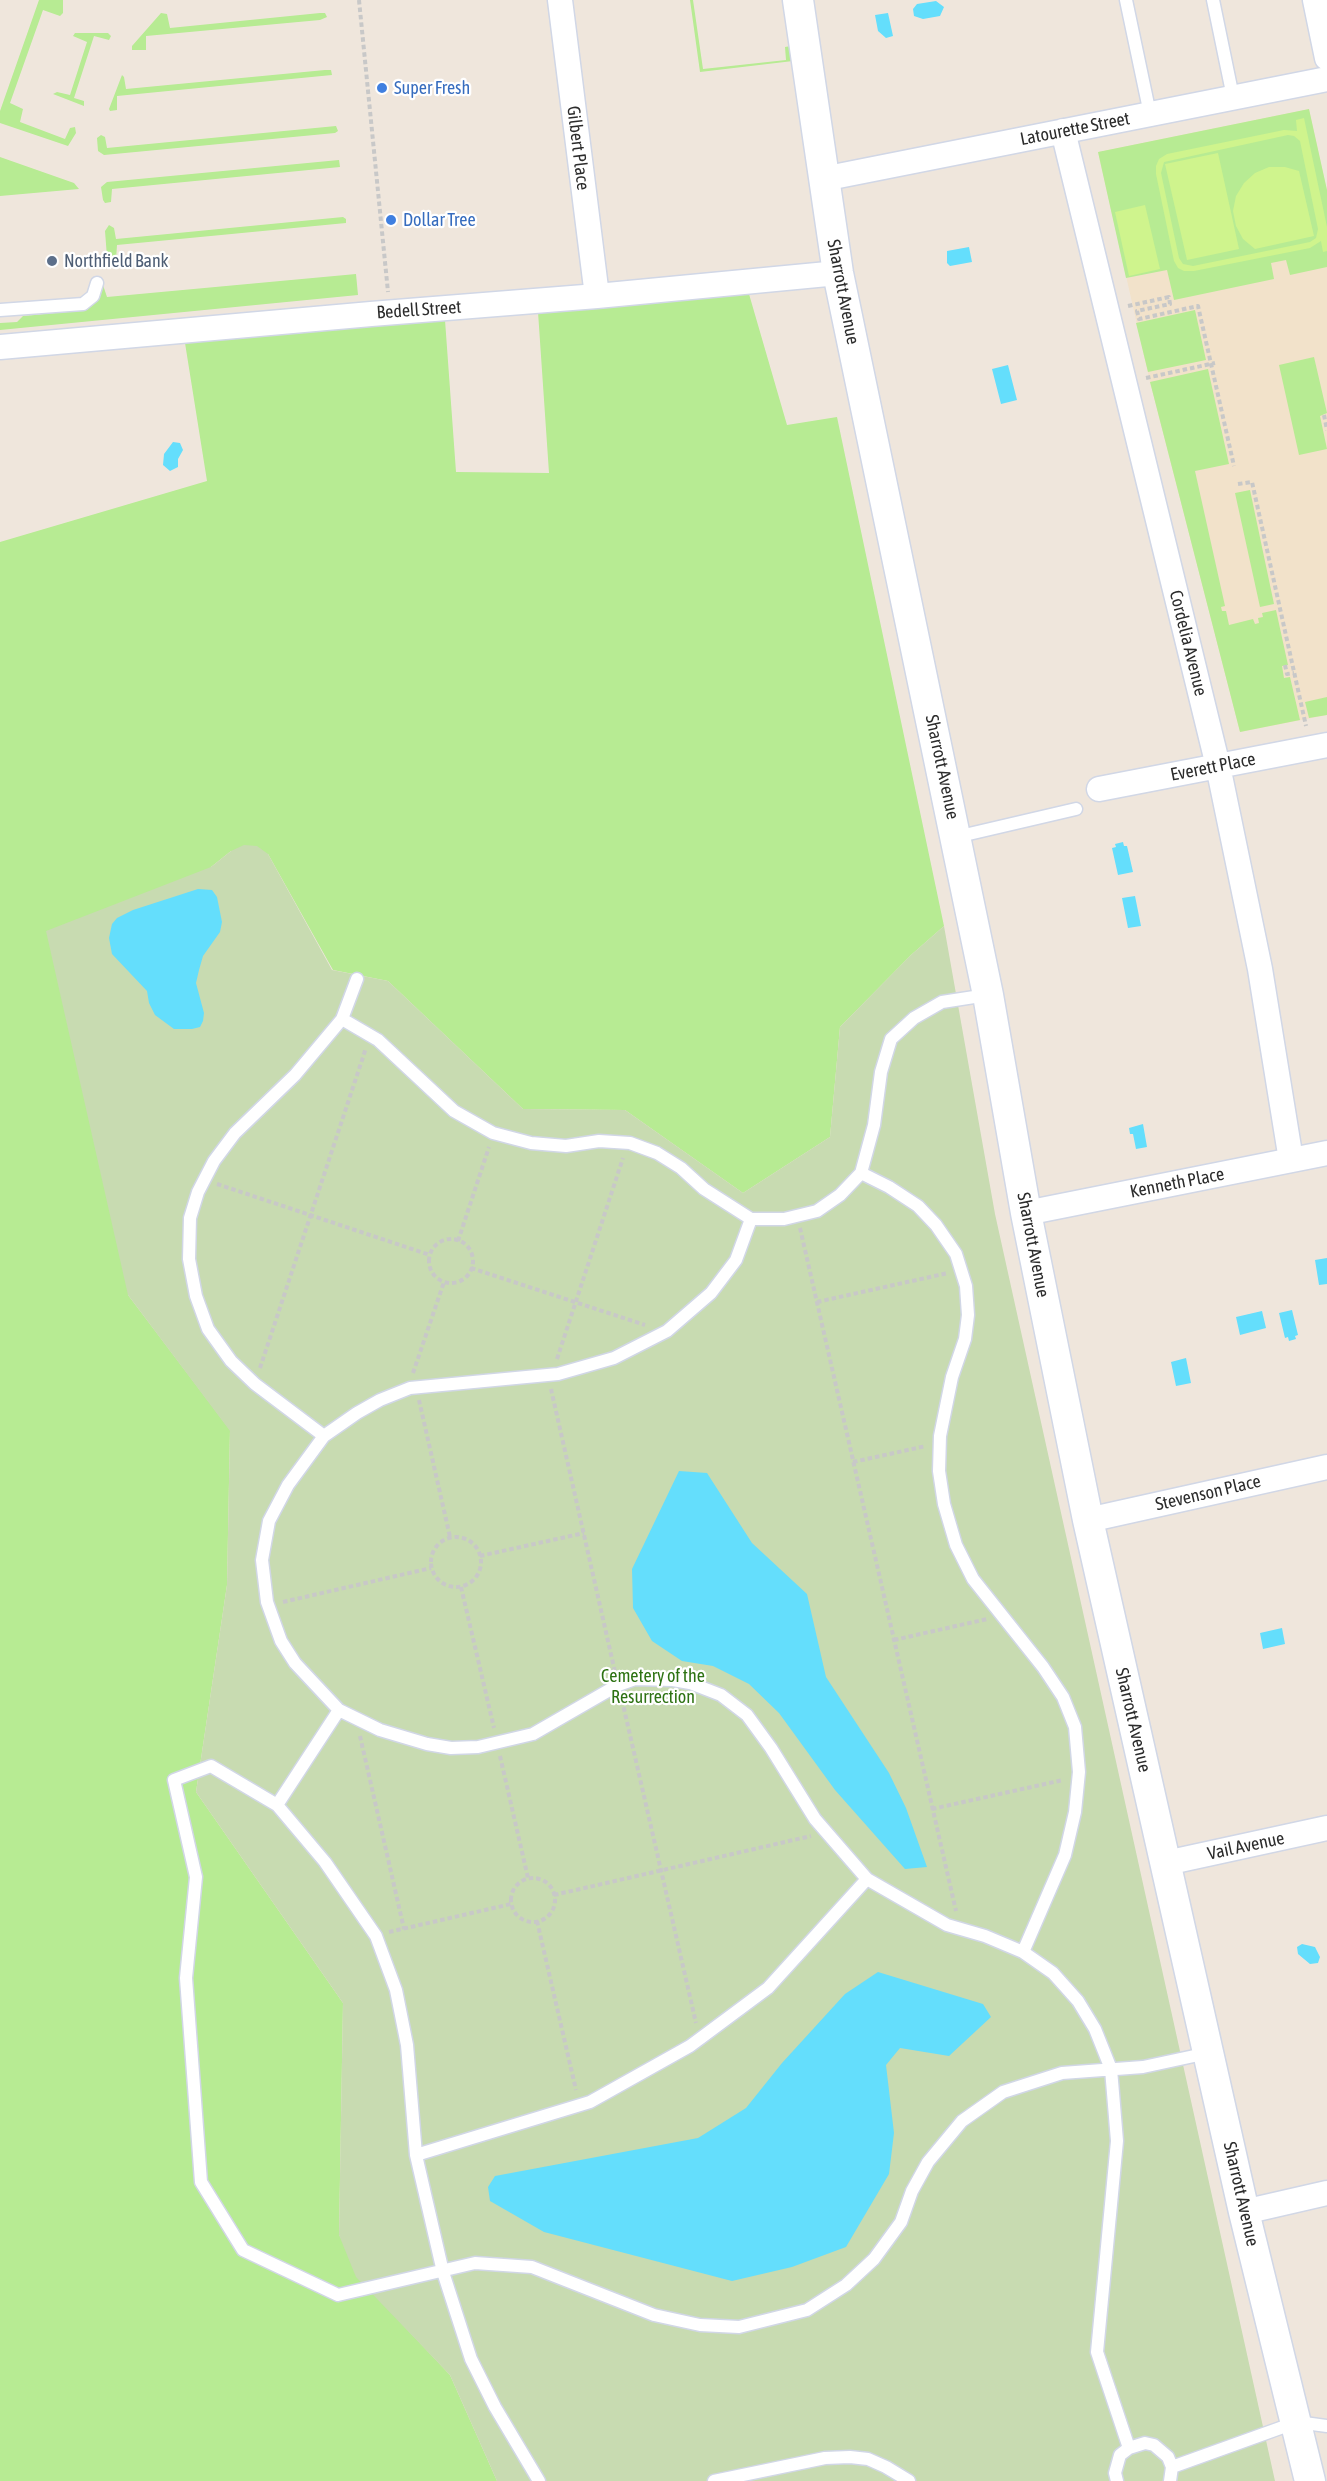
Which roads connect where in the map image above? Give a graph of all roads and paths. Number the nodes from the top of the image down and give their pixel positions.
1 (359, 0) edge
2 (560, 0) edge
3 (798, 0) edge
4 (1126, 0) edge
5 (1213, 0) edge
6 (1316, 0) edge
7 (1327, 58) edge
8 (1327, 79) edge
9 (1233, 97) junction
10 (1150, 114) junction
11 (1063, 131) junction
12 (823, 179) junction
13 (838, 273) junction
14 (97, 283) dead end
15 (388, 296) dead end
16 (597, 296) junction
17 (1128, 306) dead end
18 (0, 310) edge
19 (0, 347) edge
20 (1213, 363) junction
21 (1146, 378) dead end
22 (1324, 415) dead end
23 (1327, 430) edge
24 (1234, 466) dead end
25 (1238, 484) dead end
26 (1285, 665) dead end
27 (1294, 673) junction
28 (1306, 726) dead end
29 (1327, 745) edge
30 (1218, 766) junction
31 (1100, 789) dead end
32 (1076, 809) dead end
33 (956, 837) junction
34 (357, 979) dead end
35 (988, 995) junction
36 (342, 1019) junction
37 (366, 1047) dead end
38 (490, 1144) dead end
39 (1327, 1153) edge
40 (625, 1154) dead end
41 (1291, 1160) junction
42 (861, 1173) junction
43 (215, 1183) dead end
44 (1026, 1213) junction
45 (311, 1215) junction
46 (751, 1220) junction
47 (800, 1227) dead end
48 (458, 1241) junction
49 (430, 1255) junction
50 (471, 1268) junction
51 (950, 1272) dead end
52 (444, 1282) junction
53 (576, 1302) junction
54 (817, 1302) junction
55 (651, 1327) dead end
56 (556, 1363) dead end
57 (259, 1372) dead end
58 (413, 1374) dead end
59 (550, 1387) dead end
60 (418, 1396) dead end
61 (324, 1436) junction
62 (927, 1446) dead end
63 (853, 1462) junction
64 (1327, 1467) edge
65 (1088, 1520) junction
66 (584, 1533) junction
67 (450, 1537) junction
68 (480, 1556) junction
69 (431, 1568) junction
70 (461, 1587) junction
71 (278, 1603) dead end
72 (988, 1619) dead end
73 (894, 1640) junction
74 (615, 1672) dead end
75 (621, 1697) dead end
76 (339, 1710) junction
77 (495, 1731) dead end
78 (360, 1735) dead end
79 (500, 1755) dead end
80 (1064, 1780) dead end
81 (277, 1805) junction
82 (932, 1809) junction
83 (1327, 1828) edge
84 (814, 1836) dead end
85 (1166, 1863) junction
86 (661, 1870) junction
87 (528, 1878) junction
88 (867, 1879) junction
89 (554, 1894) junction
90 (511, 1904) junction
91 (956, 1912) dead end
92 (537, 1921) junction
93 (404, 1929) junction
94 (386, 1933) dead end
95 (1023, 1952) junction
96 (696, 2027) dead end
97 (1208, 2053) junction
98 (1111, 2069) junction
99 (577, 2092) dead end
100 (416, 2155) junction
101 (1327, 2193) edge
102 (1244, 2212) junction
103 (443, 2272) junction
104 (1297, 2422) junction
105 (1327, 2426) edge
106 (1129, 2448) junction
107 (1172, 2467) junction
108 (904, 2480) edge
109 (539, 2481) edge
110 (714, 2481) edge
111 (1117, 2481) edge
112 (1170, 2481) edge
113 (1310, 2481) edge

1 - 15 path
2 - 16 street, Gilbert Place
3 - 12 street, Sharrott Avenue
4 - 10 lane
5 - 9 lane
6 - 7 street
8 - 9 street, Latourette Street
9 - 10 street, Latourette Street
10 - 11 street, Latourette Street
11 - 12 street, Latourette Street
11 - 30 street, Cordelia Avenue
12 - 13 street, Sharrott Avenue
13 - 16 street, Bedell Street
13 - 33 street, Sharrott Avenue
14 - 18 lane
16 - 19 street, Bedell Street
17 - 20 path
20 - 21 path
20 - 24 path
22 - 23 path
25 - 27 path
26 - 27 path
27 - 28 path
29 - 30 street, Everett Place
30 - 31 street, Everett Place
30 - 41 street, Cordelia Avenue
32 - 33 lane
33 - 35 street, Sharrott Avenue
34 - 36 lane
35 - 42 lane
35 - 44 street, Sharrott Avenue
36 - 46 lane
36 - 61 lane
37 - 45 path
38 - 48 path
39 - 41 street, Kenneth Place
40 - 53 path
41 - 44 street, Kenneth Place
42 - 46 lane
42 - 95 lane
43 - 45 path
44 - 65 street, Sharrott Avenue
45 - 49 path
45 - 57 path
46 - 61 lane
47 - 54 path
48 - 49 path
48 - 50 path
49 - 52 path
50 - 52 path
50 - 53 path
51 - 54 path
52 - 58 path
53 - 55 path
53 - 56 path
54 - 63 path
59 - 66 path
60 - 67 path
61 - 76 lane
62 - 63 path
63 - 73 path
64 - 65 street, Stevenson Place
65 - 85 street, Sharrott Avenue
66 - 68 path
66 - 74 path
67 - 68 path
67 - 69 path
68 - 70 path
69 - 70 path
69 - 71 path
70 - 77 path
72 - 73 path
73 - 82 path
75 - 86 path
76 - 81 lane
76 - 88 lane
78 - 93 path
79 - 87 path
80 - 82 path
81 - 100 lane
81 - 103 lane
82 - 91 path
83 - 85 street, Vail Avenue
84 - 86 path
85 - 97 street, Sharrott Avenue
86 - 89 path
86 - 96 path
87 - 89 path
87 - 90 path
88 - 95 lane
88 - 100 lane
89 - 92 path
90 - 92 path
90 - 93 path
92 - 99 path
93 - 94 path
95 - 98 lane
97 - 98 lane
97 - 102 street, Sharrott Avenue
98 - 103 lane
98 - 106 lane
100 - 103 lane
101 - 102 street
102 - 104 street, Sharrott Avenue
103 - 109 lane
104 - 105 lane
104 - 107 lane
104 - 113 street, Sharrott Avenue
106 - 107 lane
106 - 111 lane
107 - 112 lane
108 - 110 lane

